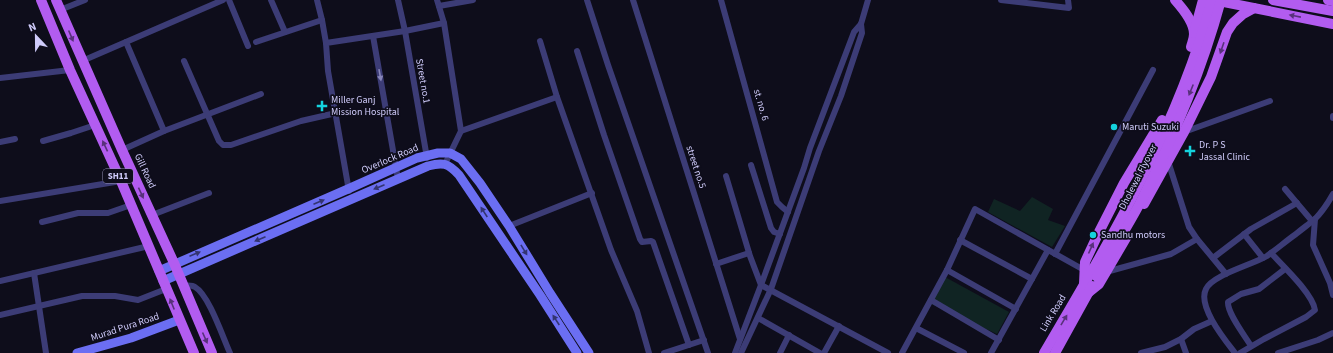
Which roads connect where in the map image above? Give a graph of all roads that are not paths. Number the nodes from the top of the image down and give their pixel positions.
1 (41, 0) edge
2 (56, 0) edge
3 (85, 0) edge
4 (229, 0) edge
5 (271, 0) edge
6 (317, 0) edge
7 (398, 0) edge
8 (473, 0) edge
9 (587, 0) edge
10 (633, 0) edge
11 (721, 0) edge
12 (868, 0) edge
13 (1001, 0) edge
14 (1068, 0) edge
15 (1175, 0) edge
16 (1203, 0) edge
17 (1213, 0) edge
18 (1221, 0) edge
19 (1273, 0) edge
20 (1328, 0) edge
21 (218, 1) edge
22 (1333, 1) edge
23 (1235, 2) edge
24 (438, 3) edge
25 (1254, 8) junction
26 (60, 10) junction
27 (1333, 11) edge
28 (322, 20) junction
29 (444, 23) junction
30 (861, 24) junction
31 (1333, 24) edge
32 (405, 31) junction
33 (285, 32) junction
34 (1227, 32) junction
35 (1194, 34) junction
36 (373, 36) junction
37 (540, 41) dead end
38 (126, 42) junction
39 (256, 42) dead end
40 (326, 43) junction
41 (248, 46) dead end
42 (577, 51) dead end
43 (82, 61) junction
44 (184, 61) dead end
45 (70, 70) junction
46 (1153, 70) dead end
47 (0, 78) edge
48 (260, 94) dead end
49 (557, 97) junction
50 (1270, 101) dead end
51 (336, 113) junction
52 (207, 114) junction
53 (95, 125) junction
54 (164, 131) junction
55 (461, 131) junction
56 (1184, 132) junction
57 (14, 139) dead end
58 (43, 141) dead end
59 (0, 142) edge
60 (122, 150) junction
61 (450, 153) junction
62 (427, 156) junction
63 (1168, 161) junction
64 (445, 164) junction
65 (751, 165) dead end
66 (428, 166) junction
67 (396, 167) junction
68 (726, 176) dead end
69 (398, 179) junction
70 (121, 181) junction
71 (348, 189) junction
72 (1285, 189) dead end
73 (209, 193) dead end
74 (592, 193) junction
75 (1333, 194) edge
76 (352, 199) junction
77 (0, 201) edge
78 (1297, 203) junction
79 (131, 205) junction
80 (788, 212) junction
81 (152, 215) junction
82 (283, 217) junction
83 (1313, 220) junction
84 (42, 222) dead end
85 (509, 226) junction
86 (287, 228) junction
87 (780, 234) junction
88 (1244, 234) junction
89 (1197, 239) junction
90 (960, 240) junction
91 (216, 245) junction
92 (149, 246) junction
93 (1048, 250) junction
94 (749, 253) junction
95 (1271, 253) junction
96 (1055, 254) junction
97 (220, 256) junction
98 (1213, 258) junction
99 (1263, 258) junction
100 (174, 263) junction
101 (716, 264) junction
102 (1285, 269) junction
103 (947, 270) junction
104 (158, 271) junction
105 (34, 273) junction
106 (1095, 273) junction
107 (178, 274) junction
108 (1226, 274) junction
109 (1032, 279) junction
110 (0, 281) edge
111 (164, 285) junction
112 (761, 285) junction
113 (183, 286) junction
114 (771, 289) junction
115 (1086, 289) junction
116 (1333, 294) edge
117 (931, 300) junction
118 (39, 306) junction
119 (1016, 309) junction
120 (0, 315) edge
121 (758, 318) junction
122 (179, 320) junction
123 (1212, 321) junction
124 (839, 326) junction
125 (916, 328) junction
126 (1333, 333) edge
127 (789, 335) junction
128 (1181, 339) junction
129 (704, 340) junction
130 (740, 340) junction
131 (999, 340) junction
132 (689, 345) junction
133 (1251, 346) junction
134 (1166, 350) edge
135 (46, 353) edge
136 (77, 353) edge
137 (194, 353) edge
138 (212, 353) edge
139 (230, 353) edge
140 (577, 353) edge
141 (590, 353) edge
142 (649, 353) edge
143 (664, 353) edge
144 (708, 353) edge
145 (735, 353) edge
146 (741, 353) edge
147 (780, 353) edge
148 (820, 353) edge
149 (824, 353) edge
150 (888, 353) edge
151 (902, 353) edge
152 (964, 353) edge
153 (991, 353) edge
154 (1044, 353) edge
155 (1055, 353) edge
156 (1141, 353) edge
157 (1186, 353) edge
158 (1234, 353) edge
159 (1240, 353) edge
160 (1278, 353) edge

1 - 45 main road, SH11
2 - 26 main road, Gill Road / SH11
3 - 26 street
4 - 41 street
5 - 33 street
6 - 28 street
7 - 32 street, Street no.1
8 - 24 street
9 - 129 street
10 - 101 street, street no.5
11 - 80 street, st. no. 6
12 - 30 street
13 - 14 street
15 - 35 main road
16 - 35 main road
17 - 23 main road
17 - 106 main road, Dholewal Flyover
18 -> 106 main road, Dholewal Flyover, bridge
19 - 27 main road
20 - 22 main road
21 - 38 street
23 - 25 main road
23 - 34 main road
24 - 29 street
31 -> 25 main road
25 - 34 main road
26 -> 43 main road, Gill Road / SH11
28 - 33 street
28 - 40 street
29 - 32 street
29 - 55 street
30 - 80 street
30 - 114 street
32 - 36 street
32 - 62 street, Street no.1
33 - 39 street
34 -> 56 main road
106 -> 35 main road
36 - 40 street
36 -> 67 street
37 - 49 street
38 - 43 street
38 - 54 street
40 - 51 street
42 - 132 street
43 - 60 main road, Gill Road / SH11
44 - 52 street
45 - 47 street
45 - 53 main road, SH11
46 - 96 street
48 - 52 street
49 - 55 street
49 - 74 street
50 - 56 street
51 - 52 street
51 - 71 street
52 - 54 street
53 - 58 street
70 -> 53 main road, SH11
54 - 60 street
55 - 61 street
56 - 63 main road
57 - 59 street
60 -> 81 main road, Gill Road / SH11
61 - 62 street, Overlock Road
61 - 64 street
61 - 85 street
62 - 66 street, Street no.1
62 - 67 street, Overlock Road
63 - 89 street
63 - 106 main road
64 - 66 street, Overlock Road
140 -> 64 street
65 - 87 street
66 - 69 street, Overlock Road
67 - 69 street
67 - 71 street, Overlock Road
68 - 94 street
69 -> 76 street, Overlock Road
70 - 77 street
70 - 79 main road, SH11
71 - 76 street
82 -> 71 street, Overlock Road
72 - 78 street
73 - 81 street
74 - 85 street
74 - 142 street
75 - 83 street
76 - 86 street, Overlock Road
78 - 83 street
78 - 88 street
79 - 84 street
79 - 92 main road, SH11
80 - 87 street
81 - 100 main road, Gill Road / SH11
82 - 86 street
82 - 91 street, Overlock Road
83 - 95 street
83 - 116 street
85 -> 141 street
86 -> 97 street, Overlock Road
87 - 112 street
88 - 98 street
88 - 99 street
89 - 98 street
89 - 106 street
90 - 93 street
90 - 103 street
90 - 109 street
91 - 97 street
100 -> 91 street, Overlock Road
92 - 104 main road, SH11
92 - 105 street
93 - 96 street
93 - 109 street
94 - 101 street
94 - 112 street
95 - 99 street
95 - 102 street
96 - 106 street
97 - 107 street, Overlock Road
98 - 108 street
99 - 108 street
100 - 104 street, Overlock Road
100 - 107 main road, Gill Road / SH11
101 - 130 street, street no.5
102 - 133 street
102 - 133 street
103 - 117 street
103 - 119 street
104 - 111 main road, SH11
105 - 110 street
105 - 118 street
106 - 115 main road, Dholewal Flyover
106 - 115 main road
107 - 111 street, Overlock Road
107 - 113 main road, Gill Road / SH11
108 - 123 street
109 - 119 street
111 - 118 street
122 -> 111 main road, SH11
112 - 114 street
112 - 130 street
113 -> 138 main road, Gill Road / SH11
113 - 139 street
114 - 121 street
114 - 124 street
154 -> 115 main road, Link Road
115 - 155 main road, Link Road
117 - 125 street
117 - 131 street
118 - 120 street
118 - 135 street
119 - 131 street
121 - 127 street
121 - 146 street
122 - 136 street, Murad Pura Road
122 - 137 main road, SH11
123 - 128 street
123 - 158 street
124 - 149 street
124 - 150 street
125 - 151 street
125 - 152 street
126 - 160 street
127 - 147 street
127 - 148 street
128 - 134 street
128 - 157 street
129 - 132 street
129 - 144 street
130 - 145 street
131 - 153 street
132 - 143 street
133 - 159 street
134 - 156 street

